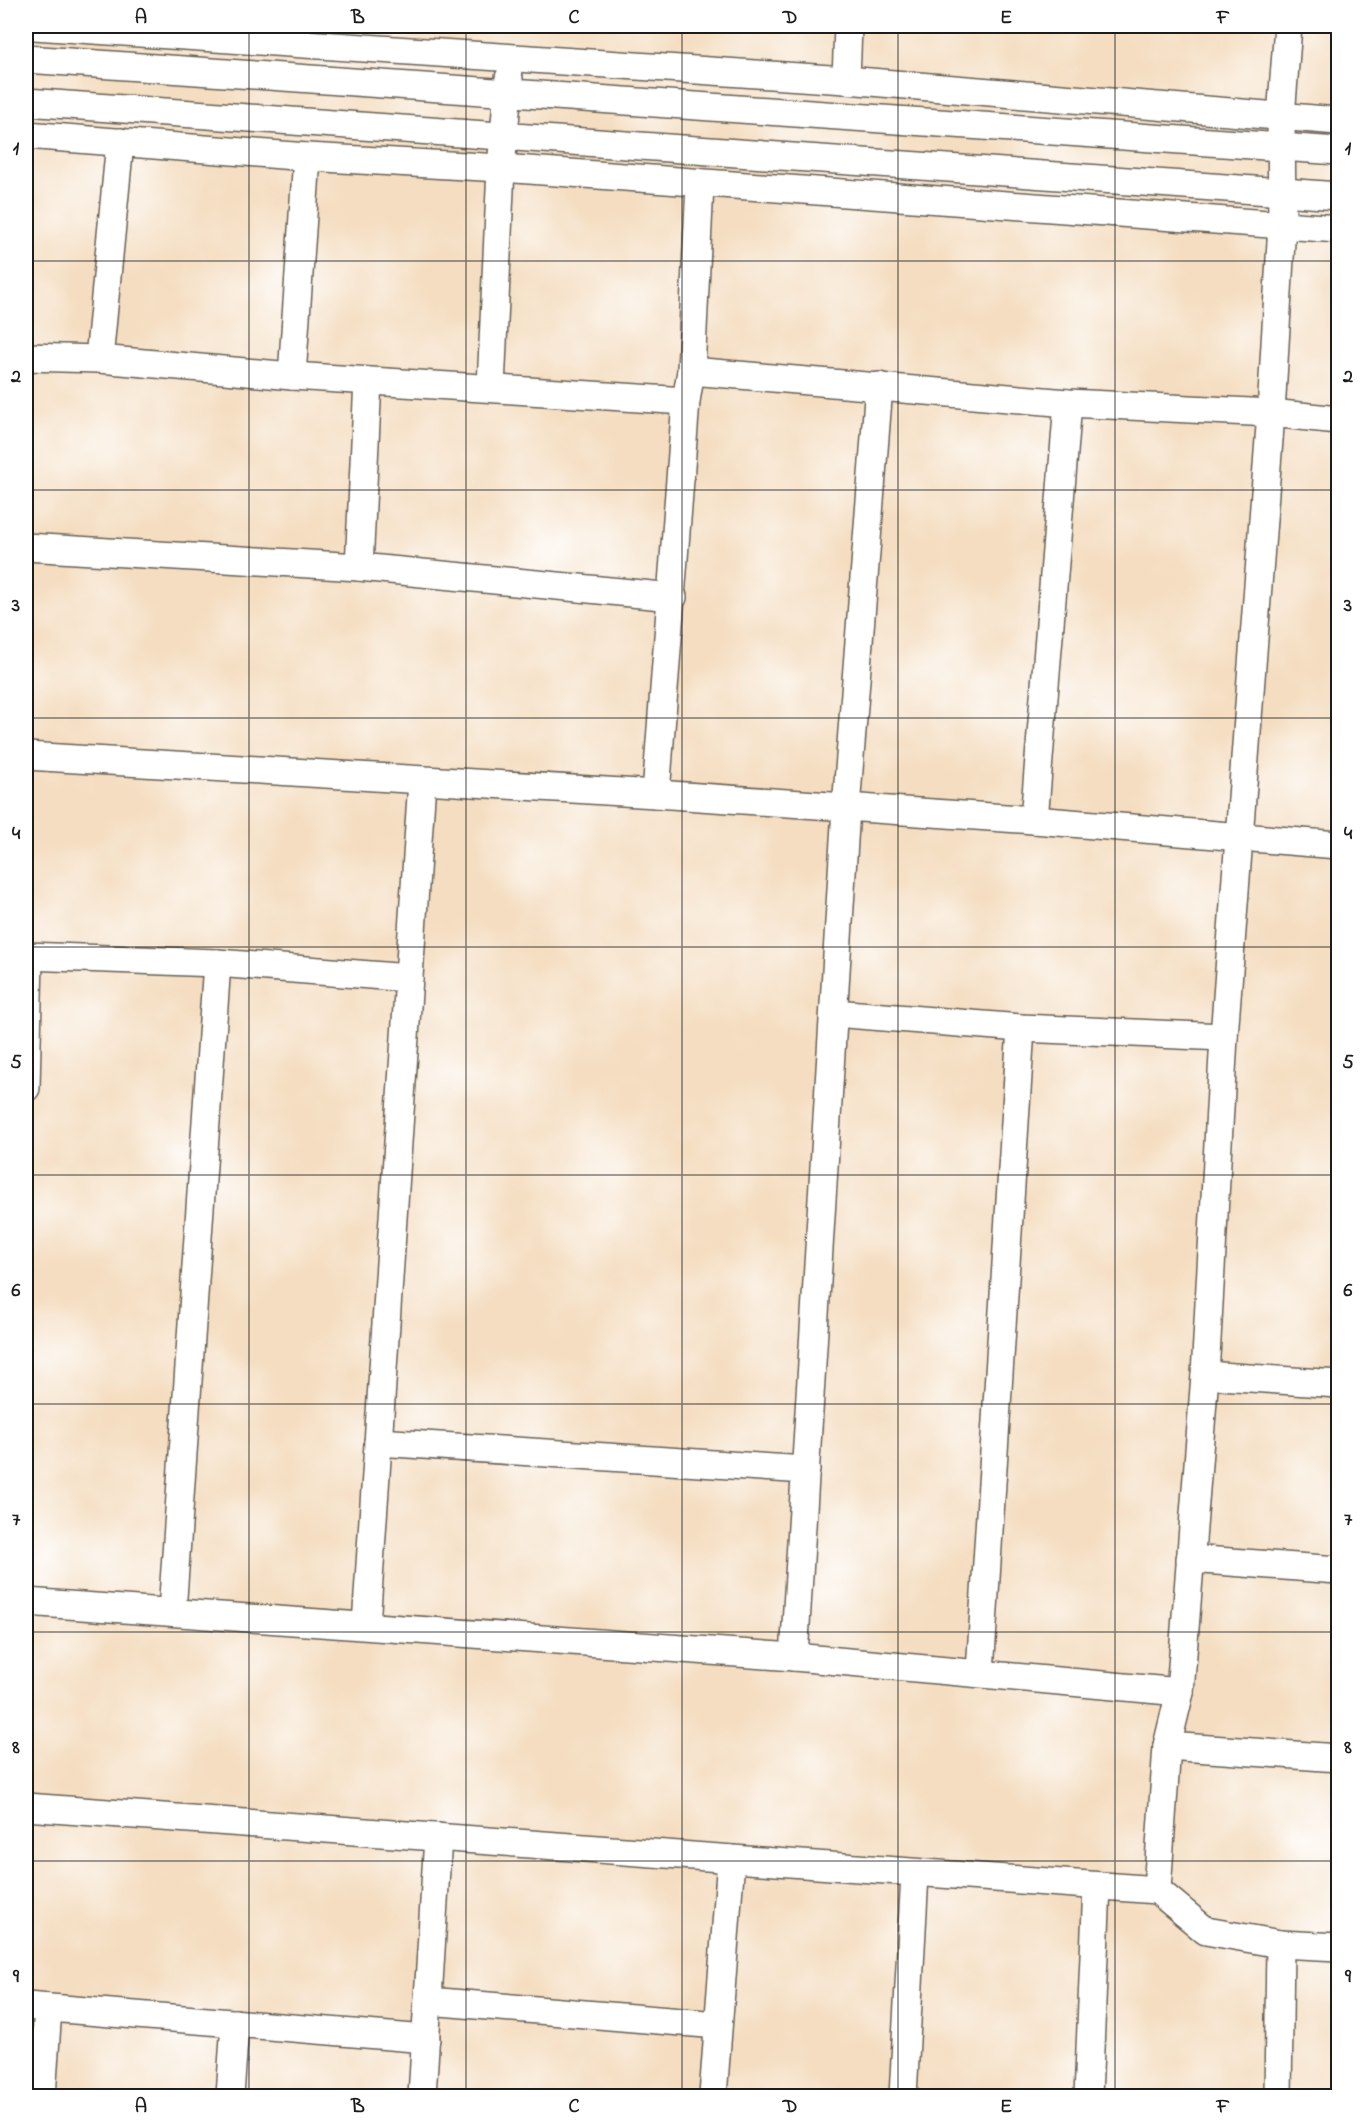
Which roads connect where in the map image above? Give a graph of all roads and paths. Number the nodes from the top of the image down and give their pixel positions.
1 (34, 26) edge
2 (848, 26) edge
3 (1288, 26) edge
4 (343, 36) edge
5 (513, 56) junction
6 (26, 59) edge
7 (846, 80) junction
8 (506, 94) junction
9 (26, 102) edge
10 (1281, 117) junction
11 (1338, 121) edge
12 (26, 135) edge
13 (503, 135) junction
14 (120, 142) junction
15 (1283, 147) junction
16 (1338, 152) edge
17 (307, 158) junction
18 (501, 168) junction
19 (700, 184) junction
20 (1282, 192) junction
21 (1338, 196) edge
22 (1282, 224) junction
23 (1338, 229) edge
24 (26, 357) edge
25 (99, 359) junction
26 (691, 371) junction
27 (292, 376) junction
28 (368, 381) junction
29 (879, 386) junction
30 (491, 387) junction
31 (686, 401) junction
32 (1068, 403) junction
33 (1270, 413) junction
34 (1338, 420) edge
35 (26, 547) edge
36 (359, 567) junction
37 (673, 597) junction
38 (26, 756) edge
39 (422, 782) junction
40 (656, 794) junction
41 (846, 808) junction
42 (1034, 820) junction
43 (1240, 839) junction
44 (1338, 845) edge
45 (27, 956) edge
46 (217, 963) junction
47 (409, 978) junction
48 (834, 1013) junction
49 (1021, 1028) junction
50 (1224, 1037) junction
51 (26, 1088) edge
52 (1205, 1376) junction
53 (1338, 1384) edge
54 (378, 1442) junction
55 (806, 1470) junction
56 (1190, 1559) junction
57 (1338, 1570) edge
58 (26, 1602) edge
59 (172, 1612) junction
60 (366, 1625) junction
61 (794, 1657) junction
62 (980, 1672) junction
63 (1180, 1692) junction
64 (1167, 1746) junction
65 (1338, 1758) edge
66 (26, 1807) edge
67 (438, 1837) junction
68 (731, 1859) junction
69 (915, 1874) junction
70 (1097, 1886) junction
71 (1157, 1890) junction
72 (1280, 1944) junction
73 (1338, 1947) edge
74 (428, 2001) junction
75 (37, 2007) edge
76 (236, 2023) junction
77 (718, 2025) junction
78 (426, 2039) junction
79 (42, 2097) edge
80 (230, 2097) edge
81 (422, 2097) edge
82 (712, 2097) edge
83 (903, 2097) edge
84 (1088, 2097) edge
85 (1278, 2097) edge

1 - 4 street
2 - 7 street
3 - 10 street
4 - 5 street
5 - 7 street
5 - 8 street
6 - 8 street
7 - 10 street
8 - 13 street
8 - 15 street
9 - 13 street
10 - 11 street
10 - 15 street
12 - 14 street
13 - 18 street
13 - 20 street
14 - 17 street
14 - 25 street
15 - 16 street
15 - 20 street
17 - 18 street
17 - 27 street
18 - 19 street
18 - 30 street
19 - 22 street
19 - 26 street
20 - 21 street
20 - 22 street
22 - 23 street
22 - 33 street
24 - 25 street
25 - 27 street
26 - 29 street
26 - 31 street
27 - 28 street
28 - 30 street
28 - 36 street
29 - 32 street
29 - 41 street
30 - 31 street
31 - 37 street
32 - 33 street
32 - 42 street
33 - 34 street
33 - 43 street
35 - 36 street
36 - 37 street
37 - 40 street
38 - 39 street
39 - 40 street
39 - 47 street
40 - 41 street
41 - 42 street
41 - 48 street
42 - 43 street
43 - 44 street
43 - 50 street
45 - 46 street
45 - 51 street
46 - 47 street
46 - 59 street
47 - 54 street
48 - 49 street
48 - 55 street
49 - 50 street
49 - 62 street
50 - 52 street
52 - 53 street
52 - 56 street
54 - 55 street
54 - 60 street
55 - 61 street
56 - 57 street
56 - 63 street
58 - 59 street
59 - 60 street
60 - 61 street
61 - 62 street
62 - 63 street
63 - 64 street
64 - 65 street
64 - 71 street
66 - 67 street
67 - 68 street
67 - 74 street
68 - 69 street
68 - 77 street
69 - 70 street
69 - 83 street
70 - 71 street
70 - 84 street
71 - 72 street
72 - 73 street
72 - 85 street
74 - 77 street
74 - 78 street
75 - 76 street
75 - 79 street
76 - 78 street
76 - 80 street
77 - 82 street
78 - 81 street

